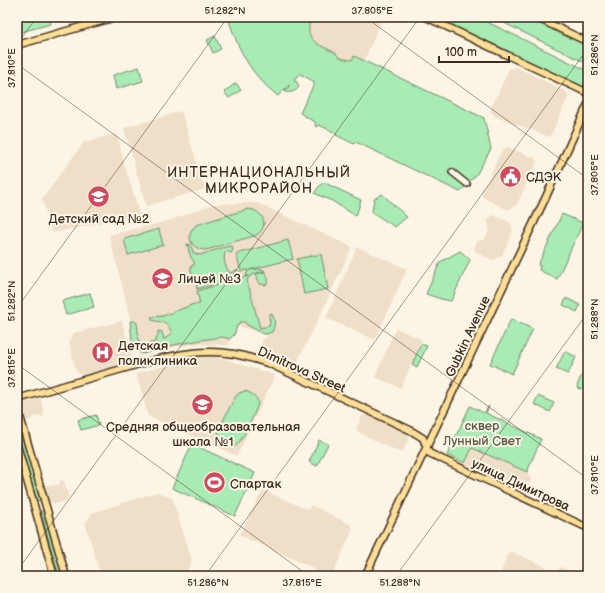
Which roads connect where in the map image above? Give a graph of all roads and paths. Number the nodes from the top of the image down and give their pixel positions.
1 (116, 17) edge
2 (426, 17) edge
3 (536, 17) edge
4 (588, 42) edge
5 (17, 45) edge
6 (588, 93) edge
7 (588, 104) edge
8 (452, 172) dead end
9 (467, 184) dead end
10 (17, 399) edge
11 (17, 406) edge
12 (17, 445) edge
13 (427, 446) junction
14 (46, 505) junction
15 (35, 508) junction
16 (588, 528) edge
17 (54, 576) edge
18 (66, 576) edge
19 (365, 576) edge

1 - 5 main road
2 - 6 main road
3 - 4 main road
7 - 13 main road, Gubkin Avenue
8 - 9 street
10 - 13 main road, Dimitrova Street
11 - 14 main road
12 - 15 main road
13 - 16 main road, улица Димитрова
13 - 19 main road, Gubkin Avenue
14 - 15 main road
14 - 18 main road
15 - 17 main road

